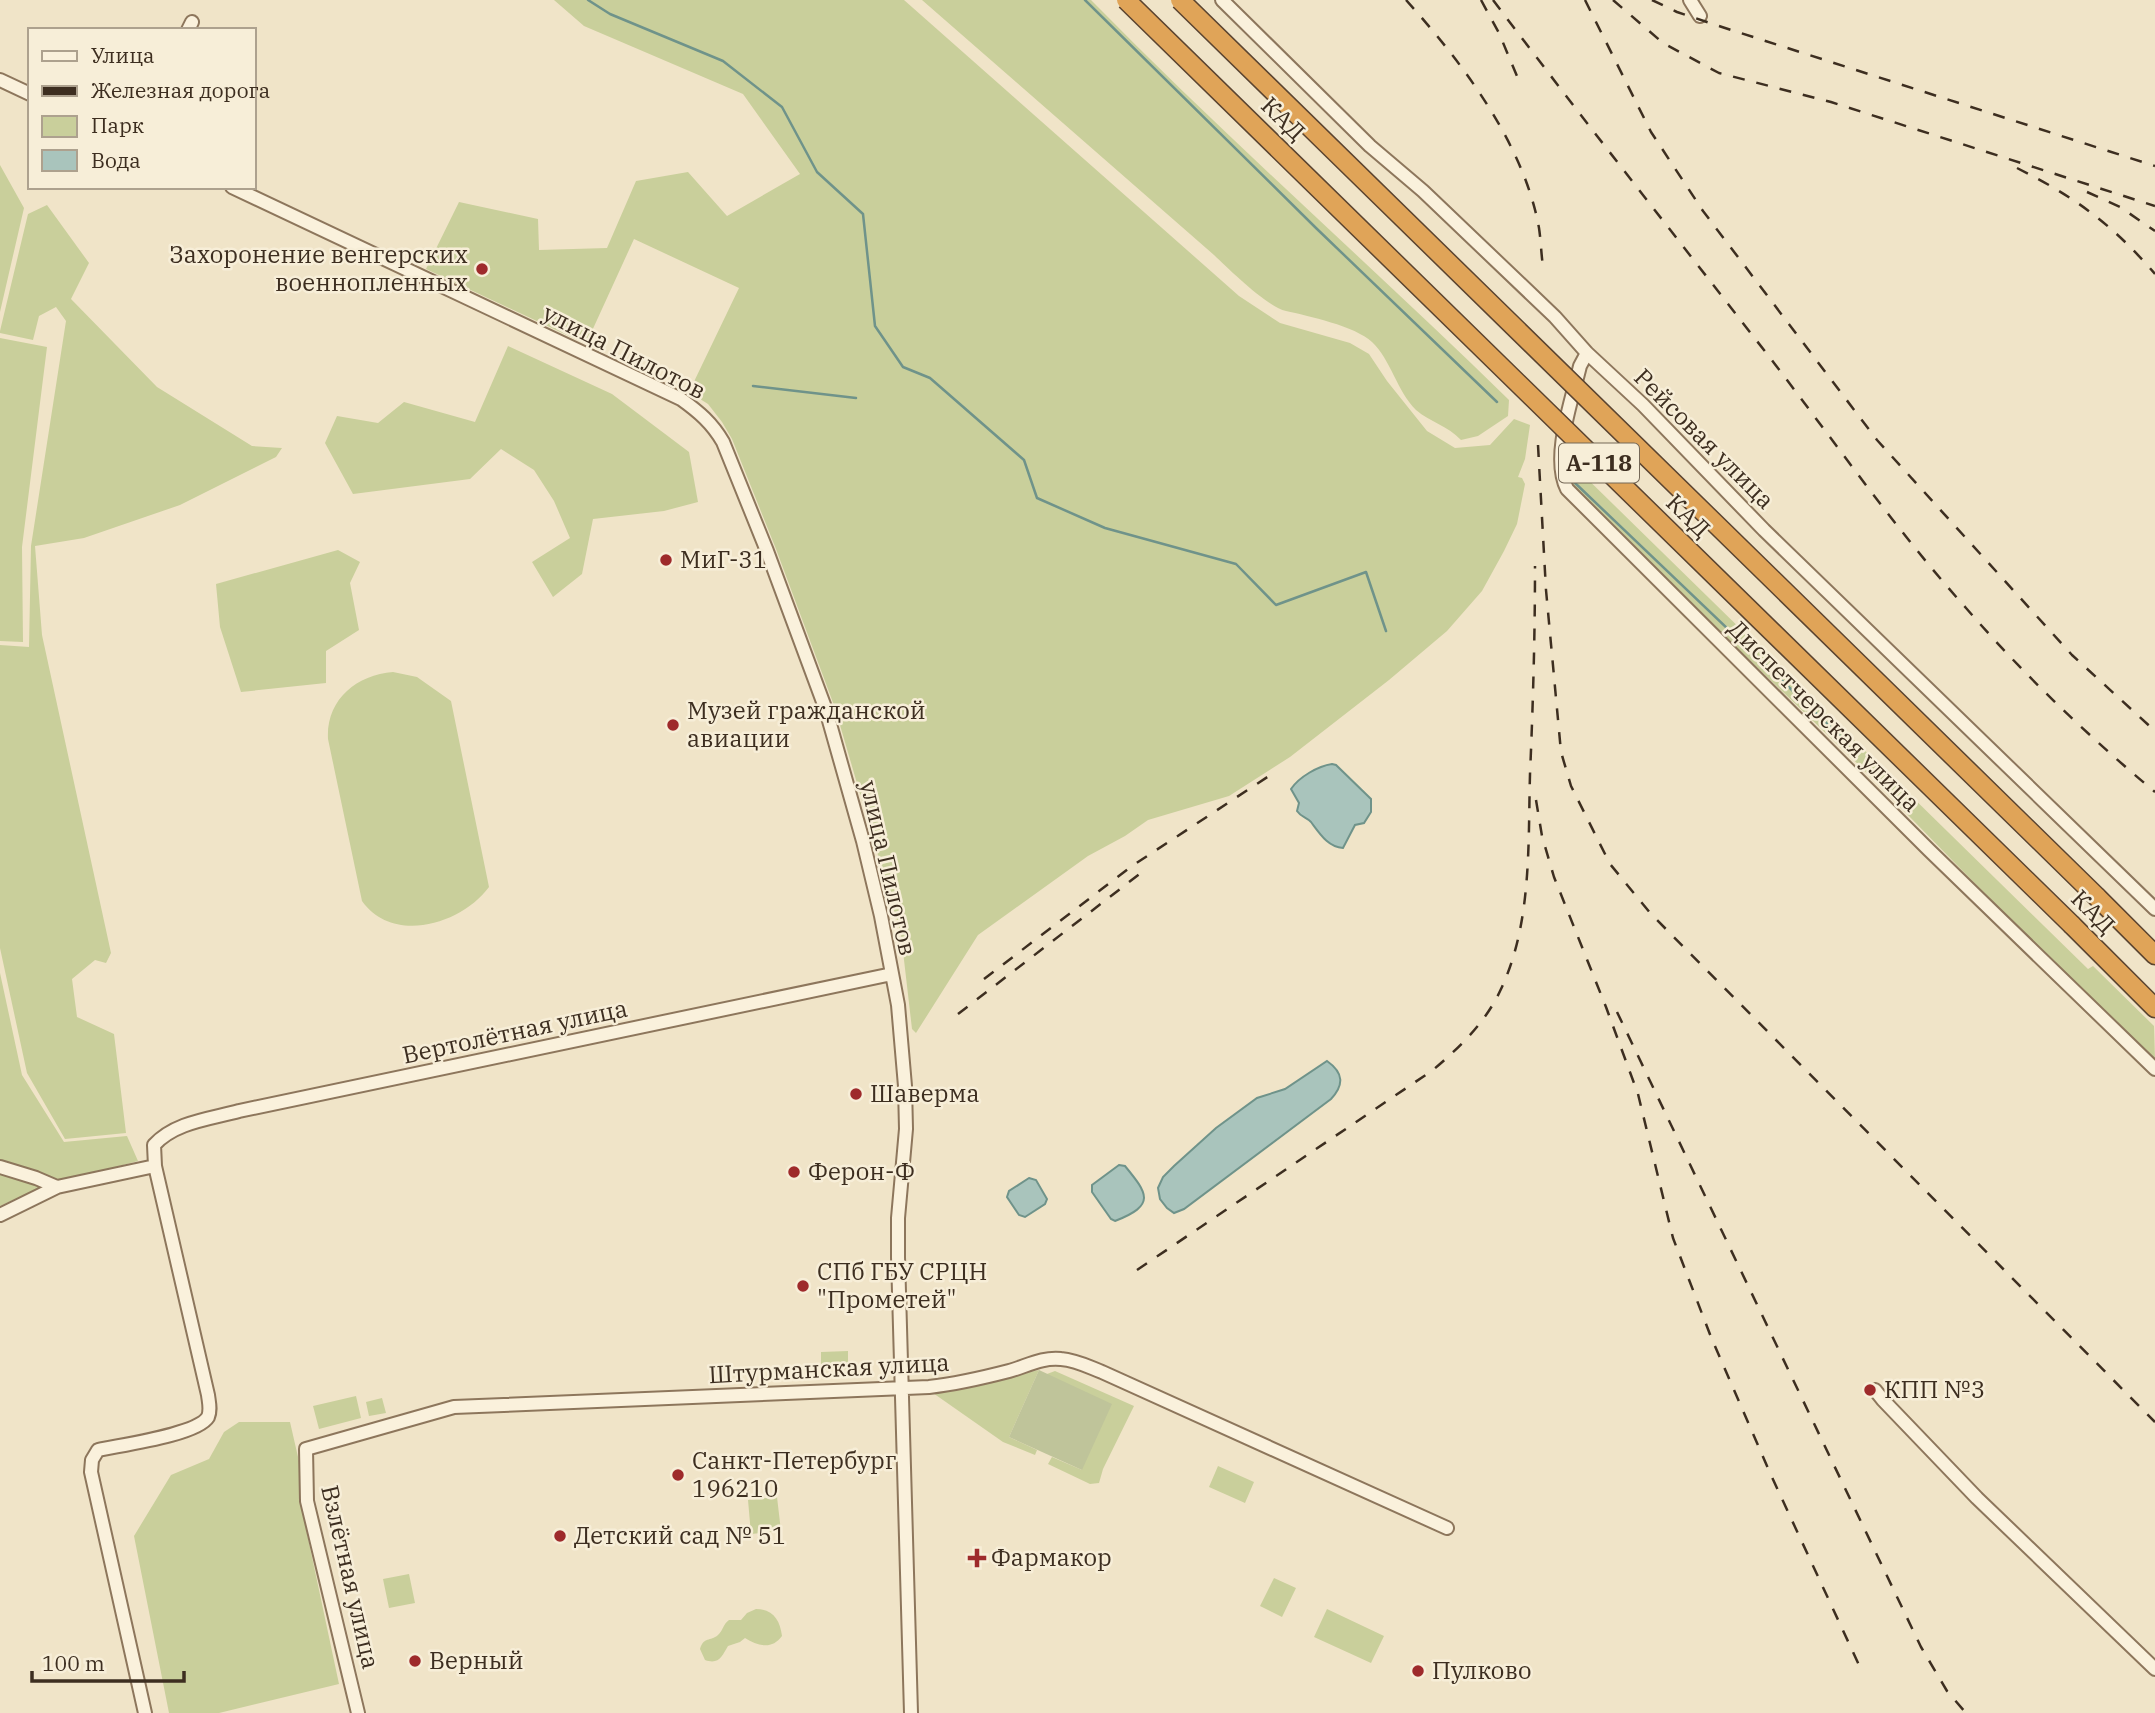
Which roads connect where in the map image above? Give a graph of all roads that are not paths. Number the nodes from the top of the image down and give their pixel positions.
1 (1126, 0) edge
2 (1180, 0) edge
3 (1222, 0) edge
4 (1690, 0) edge
5 (1700, 16) dead end
6 (0, 80) edge
7 (28, 92) edge
8 (236, 189) edge
9 (1587, 353) junction
10 (2155, 909) edge
11 (2155, 955) edge
12 (892, 974) junction
13 (2155, 1008) edge
14 (2155, 1069) edge
15 (155, 1166) junction
16 (0, 1167) edge
17 (57, 1187) junction
18 (0, 1215) edge
19 (902, 1389) junction
20 (1875, 1390) dead end
21 (306, 1449) joint
22 (1447, 1528) dead end
23 (2155, 1669) edge
24 (145, 1713) edge
25 (358, 1713) edge
26 (911, 1713) edge

1 - 13 highway, КАД / А-118, bridge
2 - 11 highway, КАД / А-118, bridge
3 - 9 street, Рейсовая улица
4 - 5 street
6 - 7 street
8 - 12 street, улица Пилотов
9 - 10 street, Рейсовая улица
9 - 14 street, Диспетчерская улица
12 - 15 street, Вертолётная улица
12 - 19 street, улица Пилотов
15 - 17 street
15 - 24 street
16 - 17 street
17 - 18 street
19 - 21 street, Штурманская улица
19 - 22 street, Штурманская улица
19 - 26 street, улица Пилотов
20 - 23 street
21 - 25 street, Взлётная улица

